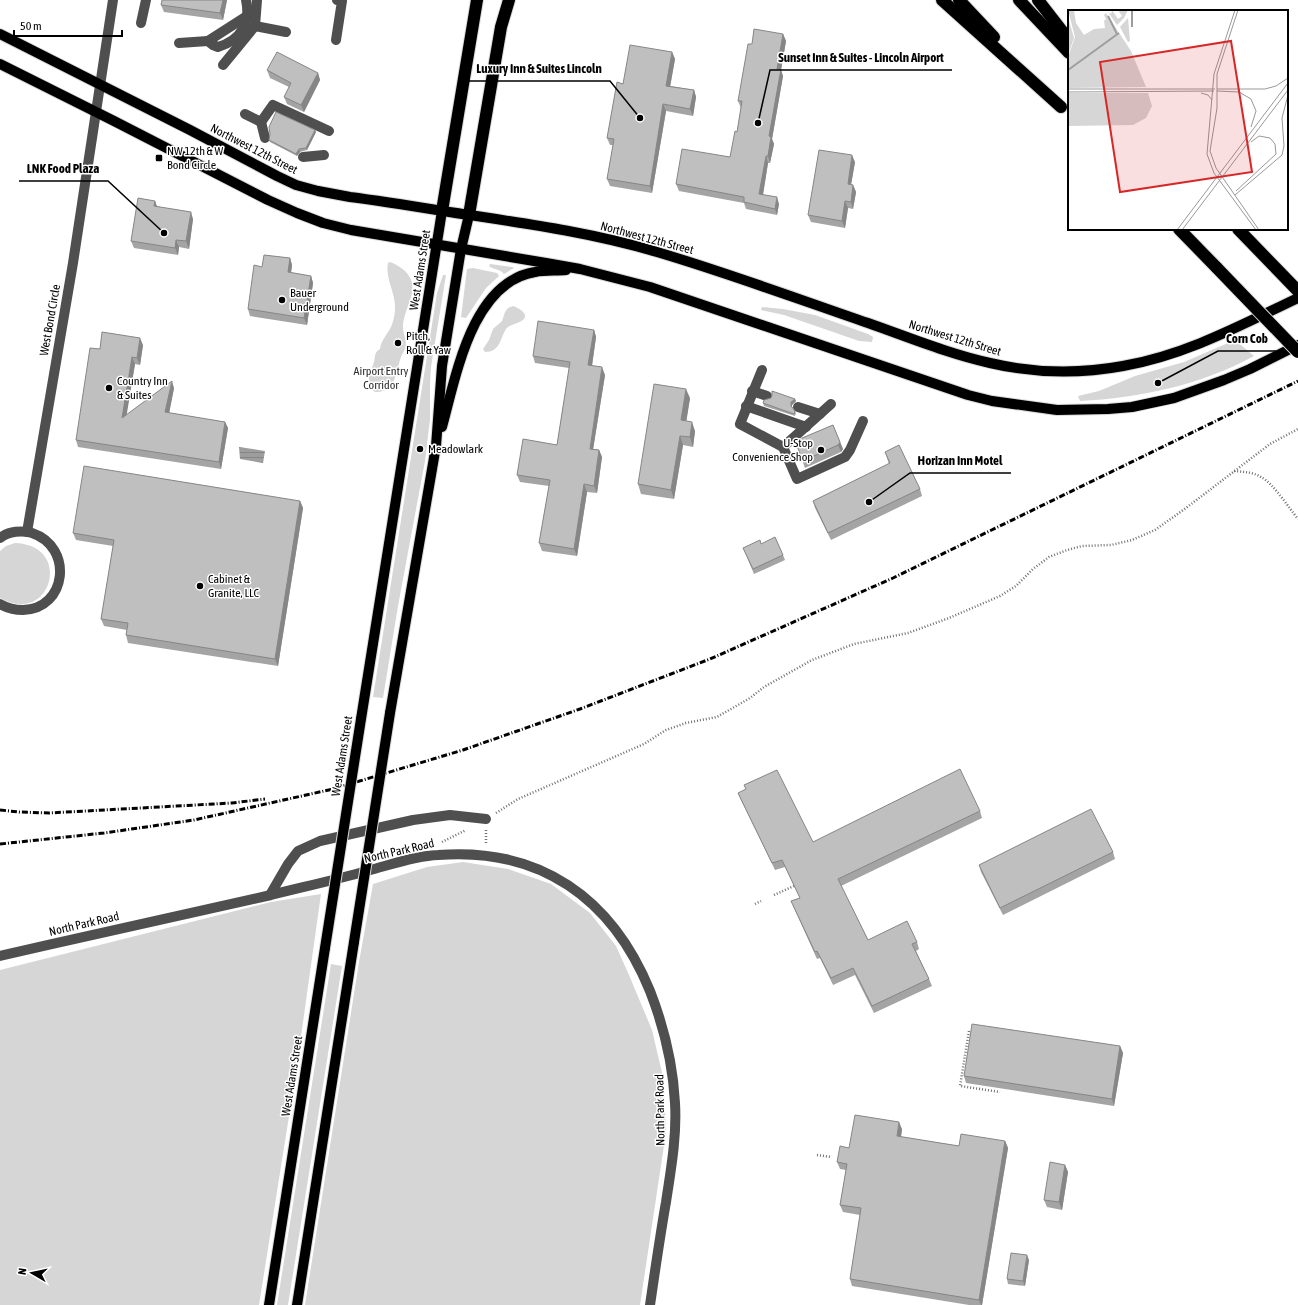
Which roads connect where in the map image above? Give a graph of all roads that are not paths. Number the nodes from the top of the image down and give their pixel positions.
1 (113, 0) edge
2 (146, 0) edge
3 (246, 0) edge
4 (258, 0) edge
5 (337, 0) edge
6 (477, 0) edge
7 (509, 0) edge
8 (942, 0) edge
9 (958, 0) edge
10 (1018, 0) edge
11 (1038, 0) edge
12 (141, 24) dead end
13 (255, 26) junction
14 (286, 32) dead end
15 (0, 34) edge
16 (1068, 39) edge
17 (336, 40) dead end
18 (179, 43) dead end
19 (1068, 52) edge
20 (0, 64) edge
21 (223, 65) dead end
22 (99, 84) junction
23 (1065, 111) edge
24 (95, 112) junction
25 (245, 114) dead end
26 (260, 122) junction
27 (329, 131) dead end
28 (265, 138) dead end
29 (324, 155) dead end
30 (303, 157) dead end
31 (442, 211) junction
32 (468, 215) junction
33 (1181, 230) edge
34 (1239, 230) edge
35 (437, 245) junction
36 (461, 249) junction
37 (580, 269) junction
38 (1298, 291) edge
39 (1298, 298) edge
40 (1298, 345) edge
41 (1298, 352) edge
42 (762, 370) dead end
43 (752, 391) junction
44 (767, 396) dead end
45 (831, 404) dead end
46 (746, 406) junction
47 (798, 407) dead end
48 (820, 414) junction
49 (863, 421) dead end
50 (806, 427) junction
51 (436, 446) junction
52 (783, 447) junction
53 (27, 532) junction
54 (0, 538) edge
55 (0, 604) edge
56 (486, 819) road end
57 (270, 895) junction
58 (0, 956) edge
59 (269, 1305) edge
60 (297, 1305) edge
61 (650, 1305) edge

1 - 22 street, West Bond Circle
2 - 12 street
3 - 18 street
4 - 13 street
5 - 17 street
6 - 31 highway
7 - 32 highway
8 - 23 highway
9 - 23 highway
10 - 19 highway
11 - 16 highway
13 - 14 street
13 - 21 street
15 - 22 main road, Northwest 12th Street
20 - 24 main road
22 - 24 street, West Bond Circle
22 - 31 main road, Northwest 12th Street
24 - 35 main road
24 - 53 street, West Bond Circle
25 - 26 street
26 - 27 street
26 - 28 street
29 - 30 street
31 - 32 main road, Northwest 12th Street
31 - 35 main road, West Adams Street
32 - 36 main road
32 - 39 main road, Northwest 12th Street
33 - 41 highway, bridge
34 - 38 highway
35 - 36 main road
35 - 59 main road, West Adams Street, bridge
36 - 37 main road
36 - 51 main road
37 - 40 main road
37 - 51 main road
42 - 43 street
43 - 44 street
43 - 46 street
45 - 48 street
46 - 50 street
46 - 52 street
47 - 48 street
48 - 50 street
49 - 52 street
50 - 52 street
51 - 60 main road, bridge
53 - 54 street
53 - 55 street
56 - 57 street
57 - 58 street, North Park Road
57 - 61 street, North Park Road

